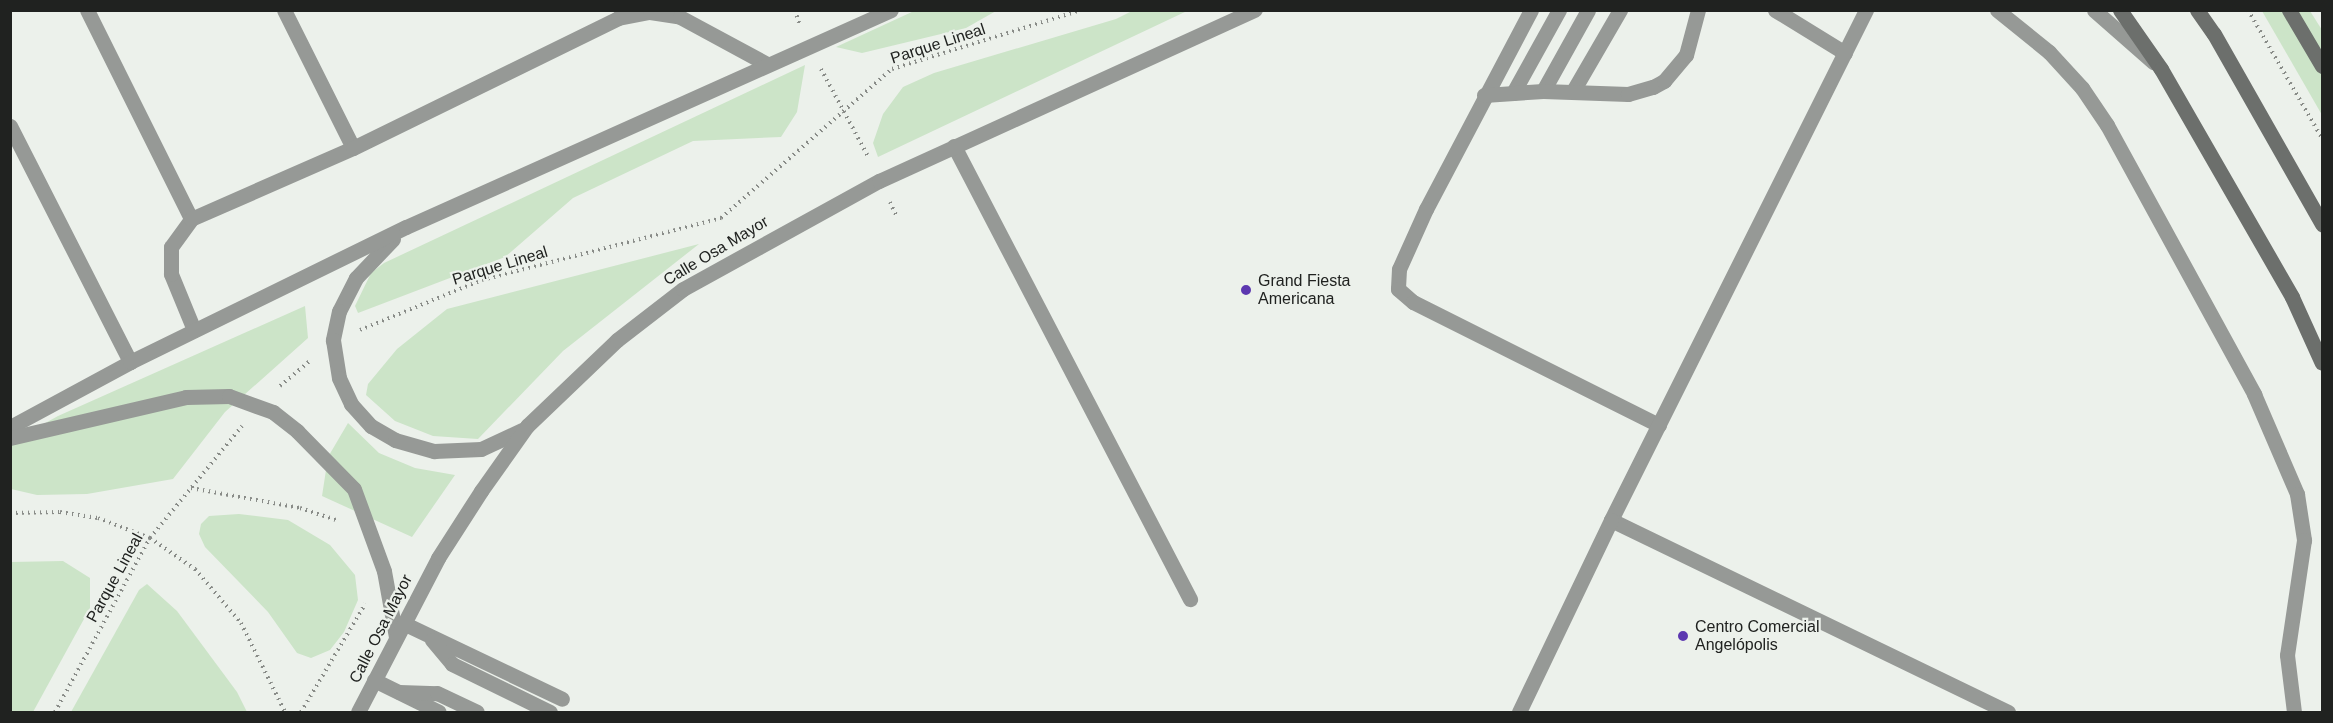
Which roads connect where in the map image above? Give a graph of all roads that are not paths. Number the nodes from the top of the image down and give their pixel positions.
1 (87, 10) edge
2 (284, 10) edge
3 (891, 10) edge
4 (1255, 10) edge
5 (1531, 10) edge
6 (1559, 10) edge
7 (1588, 10) edge
8 (1620, 10) edge
9 (1698, 10) edge
10 (1775, 10) edge
11 (1866, 10) edge
12 (1997, 10) edge
13 (2094, 10) edge
14 (2120, 10) edge
15 (2197, 10) edge
16 (2289, 10) edge
17 (1799, 16) edge
18 (1845, 53) junction
19 (767, 64) junction
20 (2322, 66) edge
21 (2161, 69) junction
22 (1543, 91) junction
23 (1573, 91) junction
24 (1513, 93) junction
25 (1484, 95) junction
26 (10, 126) edge
27 (954, 146) junction
28 (353, 148) junction
29 (191, 219) junction
30 (2322, 224) edge
31 (406, 227) junction
32 (194, 330) junction
33 (130, 362) junction
34 (2322, 363) edge
35 (1659, 424) junction
36 (527, 426) junction
37 (10, 427) edge
38 (10, 438) edge
39 (1611, 520) junction
40 (1190, 599) dead end
41 (403, 623) junction
42 (428, 635) junction
43 (396, 637) junction
44 (374, 680) junction
45 (399, 692) junction
46 (562, 699) dead end
47 (358, 712) edge
48 (439, 712) edge
49 (477, 712) edge
50 (550, 712) edge
51 (1518, 712) edge
52 (2008, 712) edge
53 (2294, 712) edge

1 - 29 street
2 - 28 street
3 - 19 street
4 - 27 street, Calle Osa Mayor
5 - 25 street
6 - 24 street
7 - 22 street
8 - 23 street
9 - 23 street
10 - 17 street
11 - 18 street
12 - 53 street
13 - 21 street
14 - 21 main road
15 - 30 main road
16 - 20 main road
17 - 18 street
18 - 35 street
19 - 28 street
19 - 31 street
21 - 34 main road
22 - 23 street
22 - 24 street
24 - 25 street
25 - 35 street
26 - 33 street
27 - 36 street, Calle Osa Mayor
27 - 40 street
28 - 29 street
29 - 32 street
31 - 32 street
31 - 36 street
32 - 33 street
33 - 37 street
35 - 39 street
36 - 41 street, Calle Osa Mayor
38 - 43 street
39 - 51 street
39 - 52 street
41 - 42 street
41 - 43 street, Calle Osa Mayor
42 - 46 street
42 - 50 street
43 - 44 street, Calle Osa Mayor
44 - 45 street
44 - 47 street, Calle Osa Mayor
45 - 48 street
45 - 49 street

